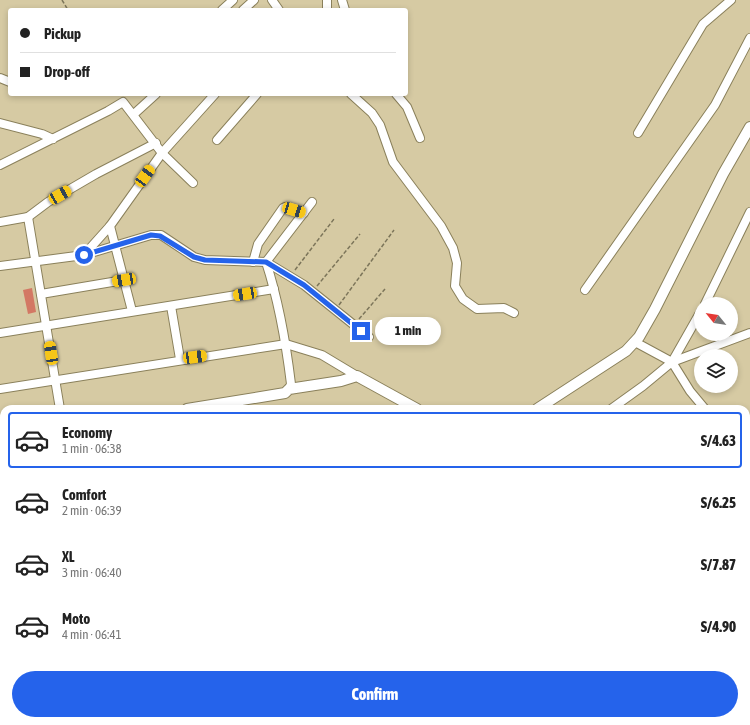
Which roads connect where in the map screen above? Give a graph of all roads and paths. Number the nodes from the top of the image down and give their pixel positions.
1 (233, 0) edge
2 (254, 0) edge
3 (731, 0) edge
4 (224, 8) edge
5 (245, 8) edge
6 (750, 38) edge
7 (154, 96) edge
8 (213, 96) edge
9 (254, 96) edge
10 (353, 96) edge
11 (398, 96) edge
12 (134, 114) junction
13 (0, 123) edge
14 (750, 127) edge
15 (638, 133) dead end
16 (420, 138) dead end
17 (53, 139) junction
18 (217, 140) dead end
19 (156, 142) junction
20 (746, 143) edge
21 (162, 153) junction
22 (0, 165) edge
23 (193, 183) dead end
24 (312, 202) dead end
25 (750, 212) edge
26 (304, 213) junction
27 (28, 216) junction
28 (334, 219) dead end
29 (0, 222) edge
30 (110, 226) junction
31 (394, 230) dead end
32 (360, 234) dead end
33 (116, 245) junction
34 (84, 255) junction
35 (34, 261) junction
36 (253, 262) junction
37 (266, 262) junction
38 (0, 266) edge
39 (290, 276) junction
40 (124, 280) junction
41 (274, 289) junction
42 (385, 289) dead end
43 (585, 290) dead end
44 (312, 292) junction
45 (41, 294) junction
46 (708, 297) edge
47 (171, 306) junction
48 (335, 310) junction
49 (132, 311) junction
50 (514, 313) dead end
51 (694, 323) edge
52 (354, 325) junction
53 (47, 326) junction
54 (0, 333) edge
55 (750, 333) edge
56 (369, 337) dead end
57 (635, 342) junction
58 (286, 344) junction
59 (180, 359) junction
60 (672, 362) junction
61 (357, 376) junction
62 (56, 381) junction
63 (0, 389) edge
64 (289, 389) junction
65 (59, 405) edge
66 (212, 405) edge
67 (410, 405) edge
68 (543, 405) edge
69 (617, 405) edge
70 (702, 405) edge

1 - 4 street
2 - 5 street
3 - 15 street
6 - 43 street
7 - 12 street
8 - 21 street
9 - 18 street
10 - 50 street
11 - 16 street
12 - 17 street
12 - 19 street
13 - 17 street
14 - 20 street
17 - 22 street
19 - 21 street
19 - 27 street
20 - 57 street
21 - 23 street
21 - 30 street
24 - 26 street
25 - 46 street
26 - 36 street
26 - 37 street
27 - 29 street
27 - 35 street
28 - 39 path
30 - 33 street
30 - 34 street
31 - 48 path
32 - 44 path
33 - 34 street
33 - 36 street
33 - 40 street
34 - 35 street
35 - 38 street
35 - 45 street
36 - 37 street
37 - 39 street
37 - 41 street
39 - 44 street
40 - 45 street
40 - 49 street
41 - 47 street
41 - 58 street
42 - 52 path
44 - 48 street
45 - 53 street
47 - 49 street
47 - 59 street
48 - 52 street
49 - 53 street
51 - 60 street
52 - 56 street
53 - 54 street
53 - 62 street
55 - 60 street
57 - 60 street
57 - 68 street
58 - 59 street
58 - 61 street
58 - 64 street
59 - 62 street
60 - 69 street
60 - 70 street
61 - 64 street
61 - 67 street
62 - 63 street
62 - 65 street
64 - 66 street

